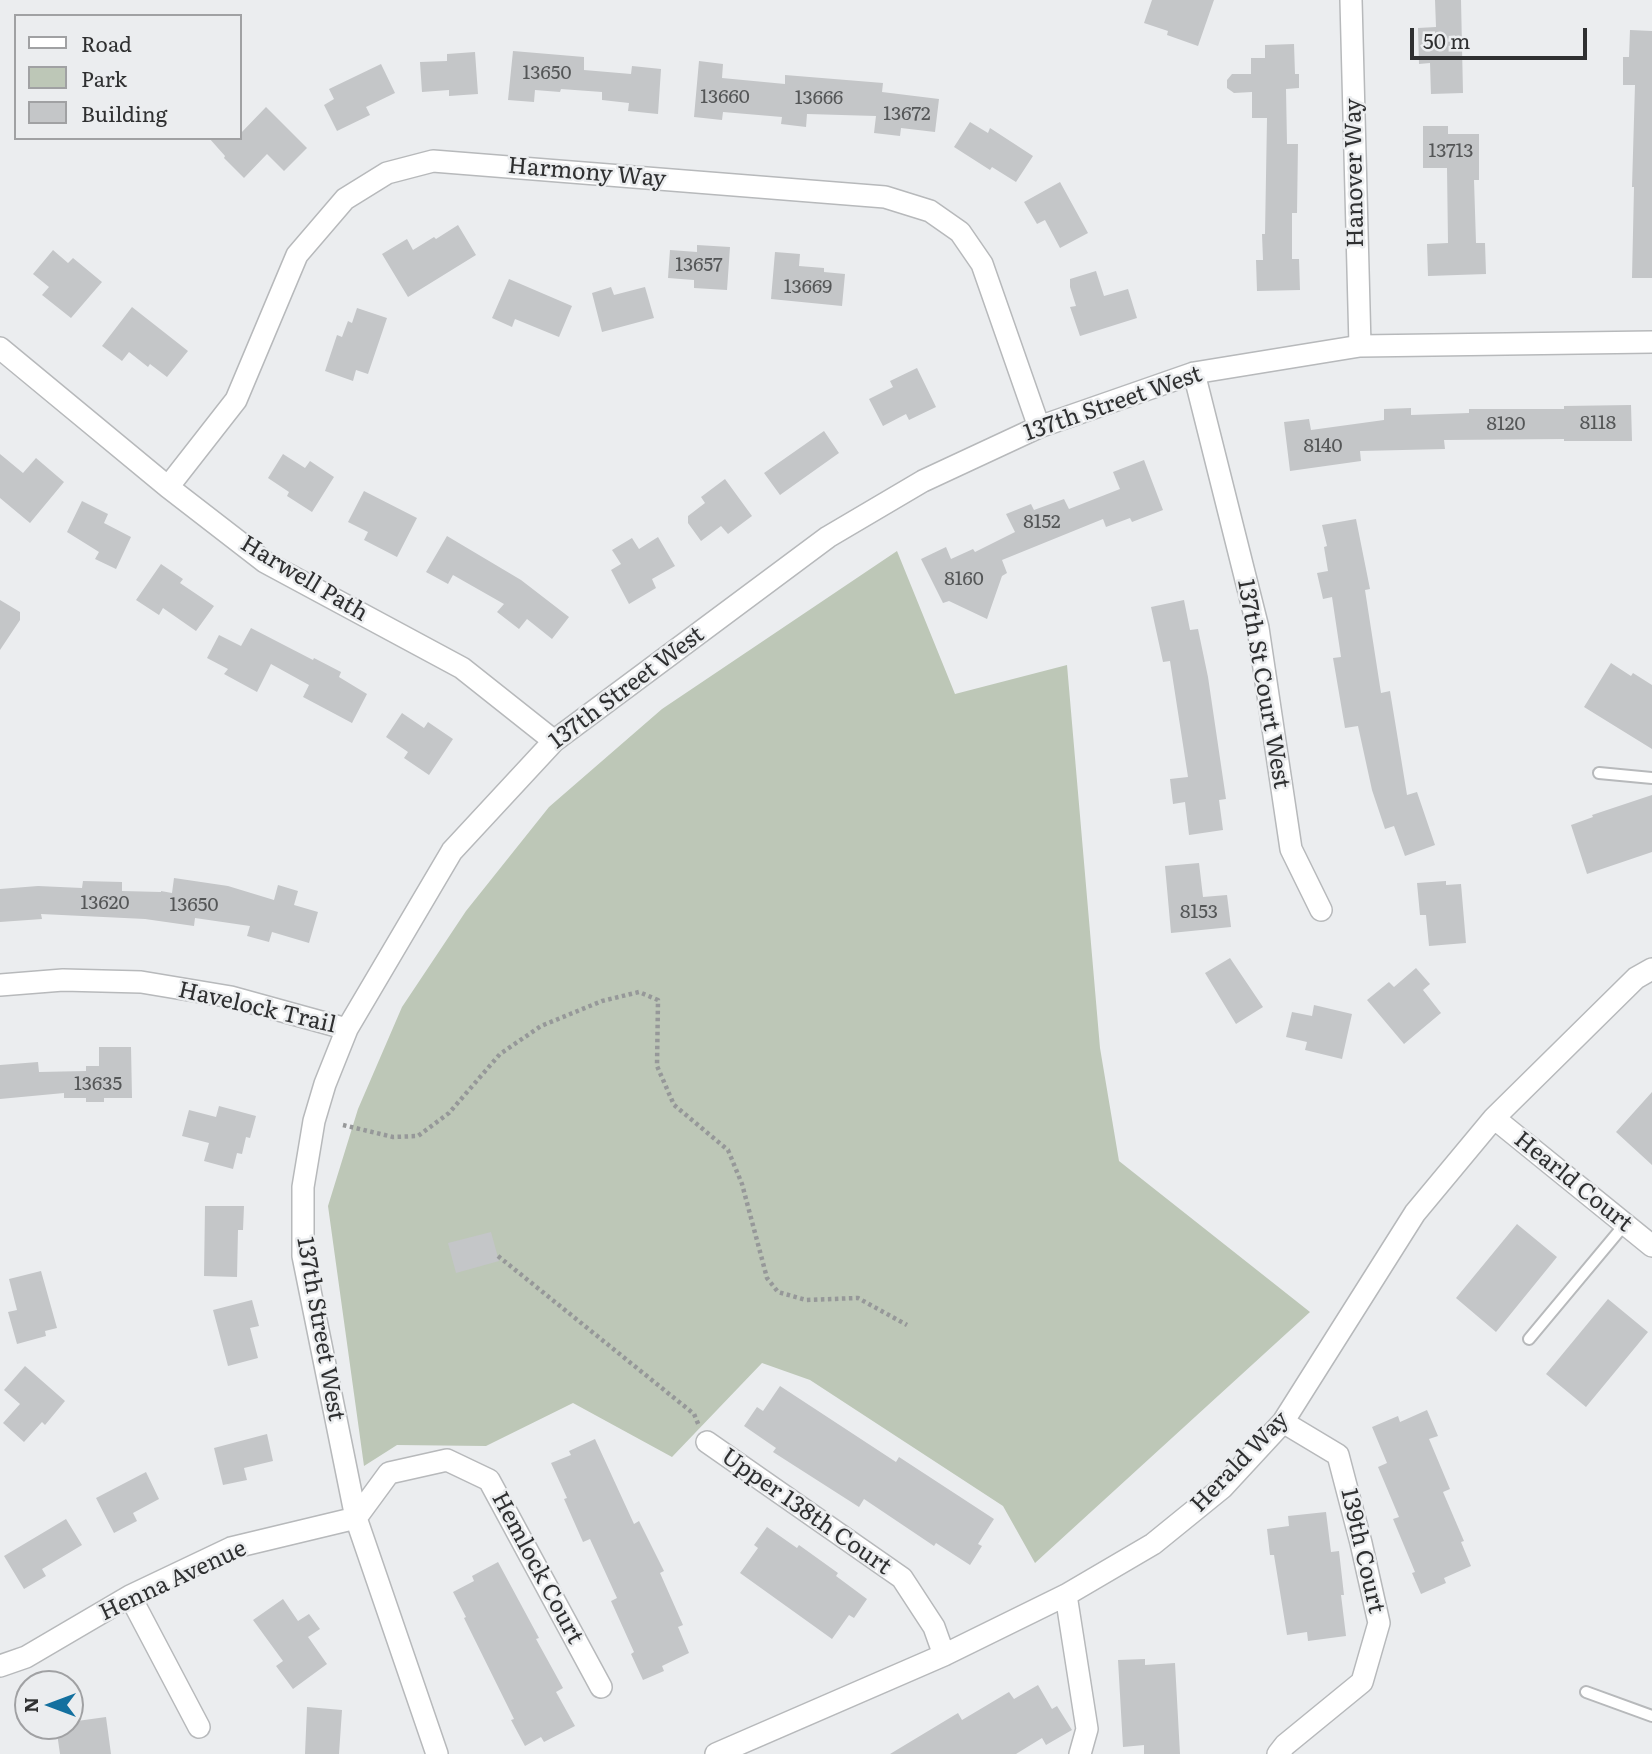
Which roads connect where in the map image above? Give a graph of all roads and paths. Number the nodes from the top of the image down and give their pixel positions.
1 (1351, 0) edge
2 (1652, 342) edge
3 (1360, 346) junction
4 (0, 348) edge
5 (1194, 373) junction
6 (1039, 427) junction
7 (168, 487) junction
8 (554, 741) junction
9 (1599, 773) dead end
10 (1652, 778) edge
11 (1321, 910) dead end
12 (1652, 969) edge
13 (0, 985) edge
14 (347, 1029) junction
15 (1494, 1118) junction
16 (343, 1125) dead end
17 (1625, 1224) junction
18 (1652, 1246) edge
19 (498, 1256) dead end
20 (906, 1325) dead end
21 (1530, 1339) dead end
22 (1283, 1422) junction
23 (707, 1442) joint
24 (356, 1518) junction
25 (1066, 1595) junction
26 (130, 1596) junction
27 (944, 1655) junction
28 (0, 1666) edge
29 (601, 1687) dead end
30 (1586, 1692) dead end
31 (1652, 1716) edge
32 (199, 1727) dead end
33 (437, 1754) edge
34 (716, 1754) edge
35 (1080, 1754) edge
36 (1278, 1754) edge

1 - 3 street, Hanover Way
2 - 3 street, 137th Street West
3 - 5 street, 137th Street West
4 - 7 street, Harwell Path
5 - 6 street, 137th Street West
5 - 11 street, 137th St Court West
6 - 7 street, Harmony Way
6 - 8 street, 137th Street West
7 - 8 street, Harwell Path
8 - 14 street, 137th Street West
9 - 10 lane
12 - 15 street, Herald Way
13 - 14 street, Havelock Trail
14 - 24 street, 137th Street West
15 - 17 street, Hearld Court
15 - 22 street, Herald Way
16 - 20 path
17 - 18 street, Hearld Court
17 - 21 lane
19 - 23 path
22 - 25 street, Herald Way
22 - 36 street, 139th Court
23 - 27 street, Upper 138th Court
24 - 26 street, Henna Avenue
24 - 29 street, Hemlock Court
24 - 33 street, 137th Street West
25 - 27 street, Herald Way
25 - 35 street
26 - 28 street, Henna Avenue
26 - 32 street
27 - 34 street, Herald Way
30 - 31 lane

